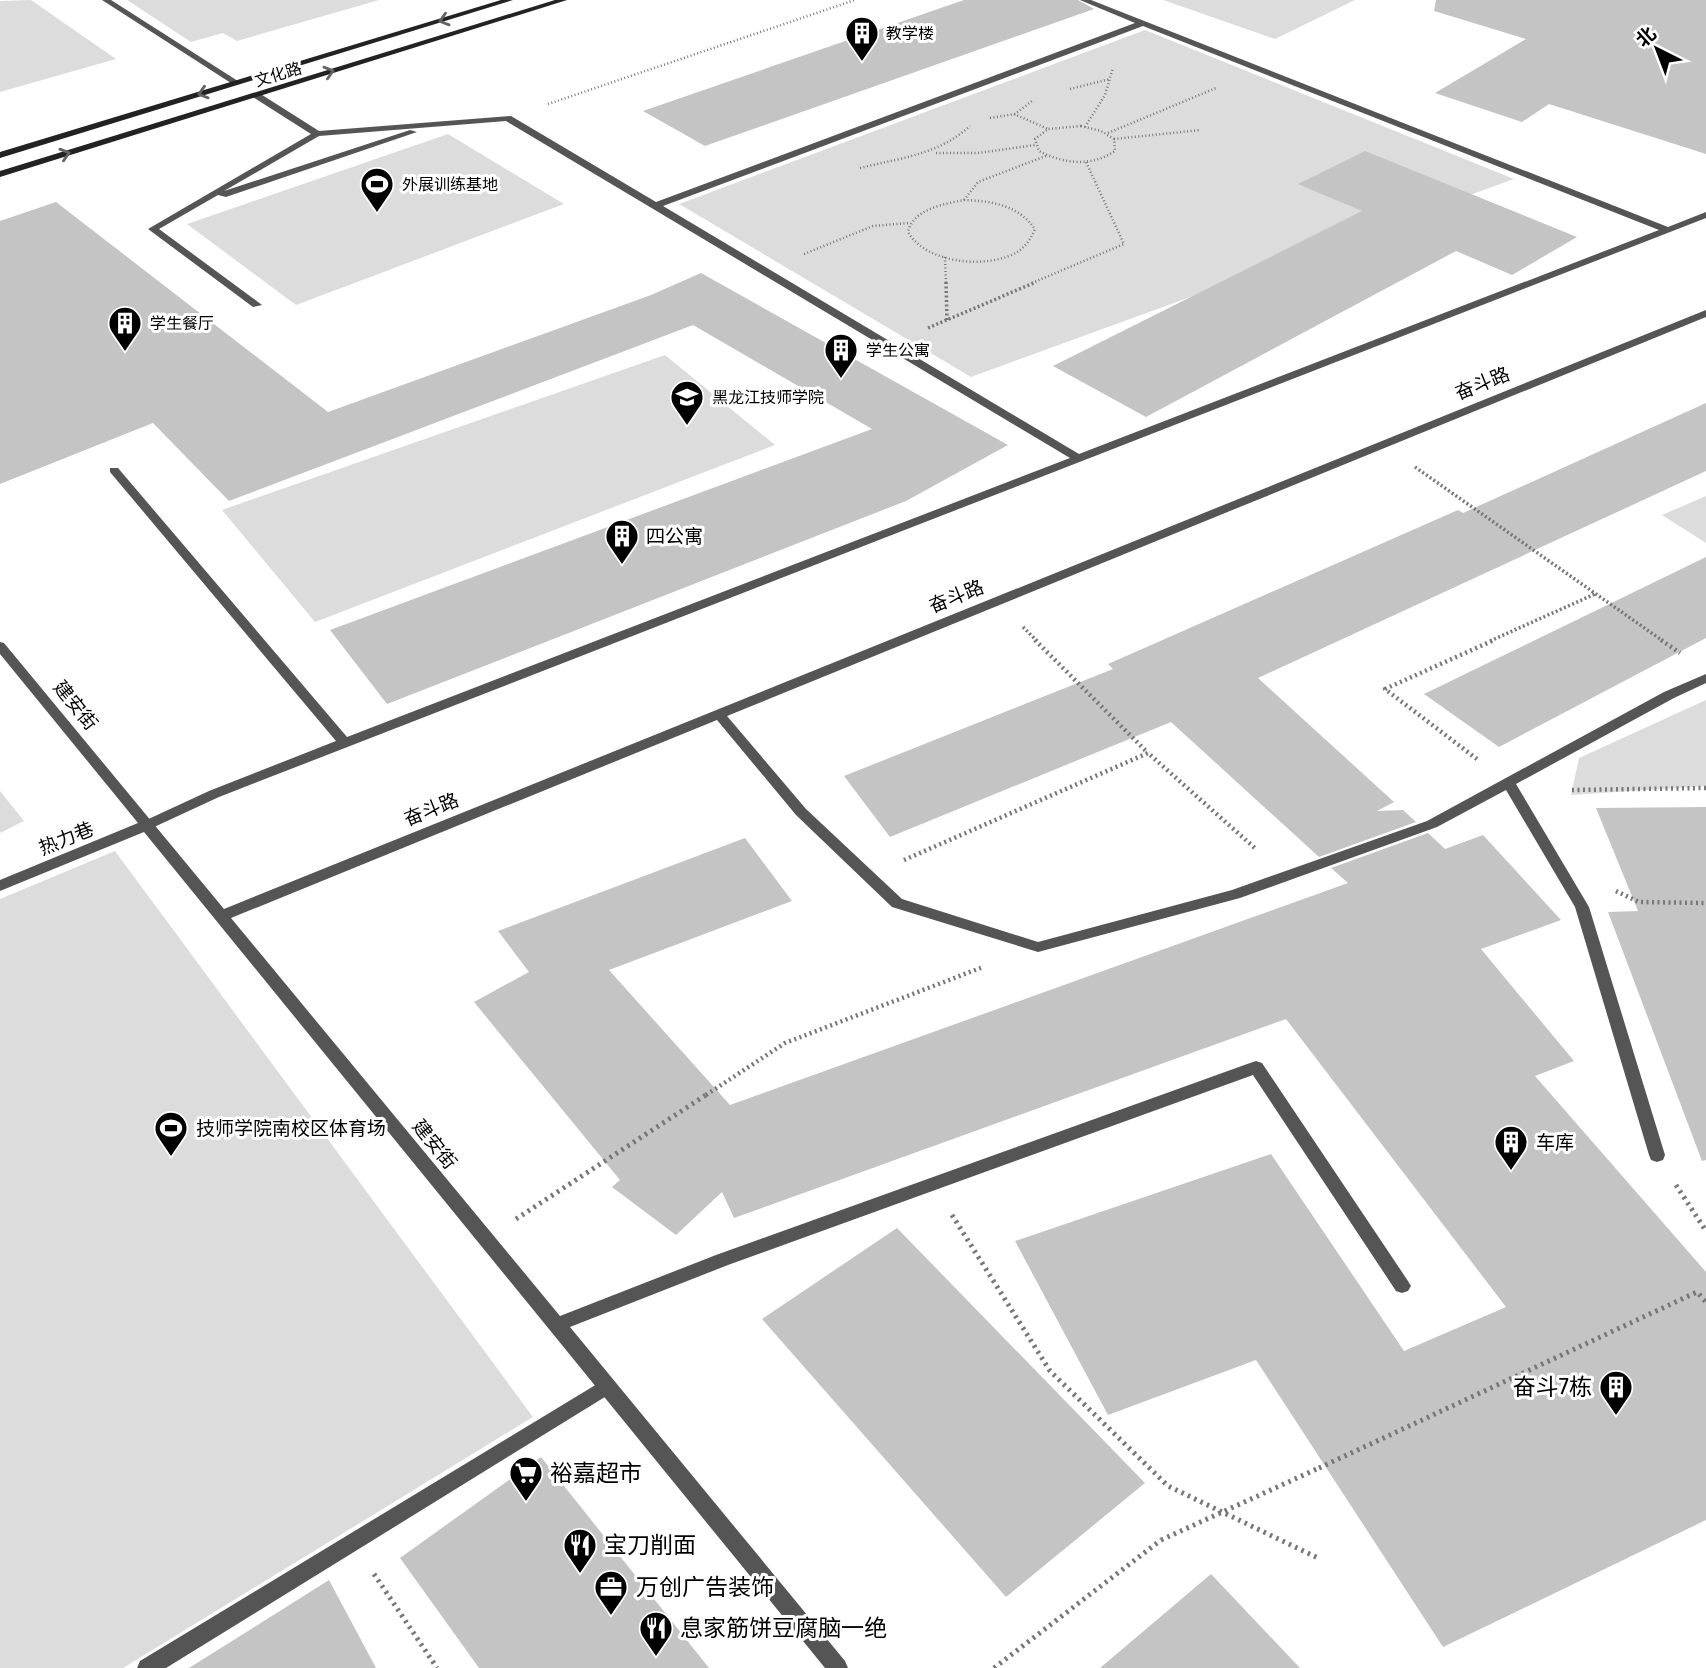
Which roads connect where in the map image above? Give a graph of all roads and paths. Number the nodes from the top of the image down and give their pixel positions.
1 (106, 0) edge
2 (509, 0) edge
3 (563, 0) edge
4 (855, 0) edge
5 (1084, 0) edge
6 (1143, 23) junction
7 (1109, 36) junction
8 (1261, 69) junction
9 (237, 83) junction
10 (256, 95) junction
11 (508, 118) junction
12 (438, 124) junction
13 (1085, 127) junction
14 (1201, 130) dead end
15 (317, 134) junction
16 (1107, 134) junction
17 (1114, 139) junction
18 (1035, 145) junction
19 (931, 153) dead end
20 (0, 155) edge
21 (1047, 156) junction
22 (1086, 162) junction
23 (0, 174) edge
24 (964, 200) junction
25 (196, 204) junction
26 (655, 206) junction
27 (1706, 215) edge
28 (909, 223) junction
29 (1668, 230) junction
30 (945, 257) junction
31 (764, 270) junction
32 (257, 305) dead end
33 (1706, 313) edge
34 (947, 320) junction
35 (889, 345) junction
36 (1382, 444) junction
37 (1078, 458) junction
38 (114, 470) dead end
39 (1595, 594) junction
40 (997, 600) junction
41 (0, 646) edge
42 (1684, 657) dead end
43 (1706, 678) edge
44 (718, 713) junction
45 (345, 743) junction
46 (1149, 753) junction
47 (1509, 783) junction
48 (1706, 788) edge
49 (1563, 790) dead end
50 (147, 825) junction
51 (868, 876) junction
52 (1286, 876) junction
53 (0, 886) edge
54 (1570, 887) junction
55 (1706, 903) edge
56 (222, 916) junction
57 (1038, 947) junction
58 (1657, 1155) joint
59 (933, 1185) junction
60 (1706, 1231) edge
61 (486, 1239) junction
62 (1402, 1286) dead end
63 (1706, 1302) edge
64 (556, 1325) junction
65 (607, 1386) junction
66 (352, 1542) junction
67 (1318, 1558) dead end
68 (147, 1668) edge
69 (437, 1668) edge
70 (838, 1668) edge
71 (994, 1668) edge

1 - 9 street
2 -> 9 main road, 文化路
10 -> 3 main road, 文化路
4 - 11 path
5 - 6 street
6 - 7 street
6 - 8 street
7 - 13 path
7 - 26 street
8 - 16 path
8 - 29 street
9 -> 20 main road, 文化路
10 - 15 street
23 -> 10 main road, 文化路
11 - 12 street
11 - 26 street
12 - 15 street
12 - 25 street
13 - 16 path
13 - 18 path
14 - 17 path
15 - 25 street
16 - 17 path
17 - 22 path
18 - 19 path
18 - 21 path
21 - 22 path
21 - 24 path
22 - 34 path
24 - 28 path
24 - 30 path
25 - 32 street
26 - 31 street
27 - 29 street, 热力巷
28 - 30 path
28 - 31 path
29 - 37 street, 热力巷
30 - 34 path
31 - 35 street
33 - 36 street, 奋斗路
34 - 35 path
35 - 37 street
36 - 39 path
36 - 40 street, 奋斗路
37 - 45 street, 热力巷
38 - 45 street
39 - 42 path
39 - 47 path
40 - 44 street, 奋斗路
40 - 46 path
41 - 50 street, 建安街
43 - 47 street
44 - 51 street
44 - 56 street, 奋斗路
45 - 50 street, 热力巷
46 - 51 path
46 - 52 path
47 - 52 street
47 - 54 street
48 - 49 path
50 - 53 street, 热力巷
50 - 56 street, 建安街
51 - 57 street
52 - 57 street
54 - 55 path
54 - 58 street
56 - 61 street, 建安街
57 - 61 path
58 - 60 path
59 - 62 street
59 - 64 street
59 - 67 path
61 - 64 street, 建安街
63 - 71 path, bridge
64 - 65 street, 建安街
65 - 66 street
65 - 70 street, 建安街
66 - 68 street
66 - 69 path

